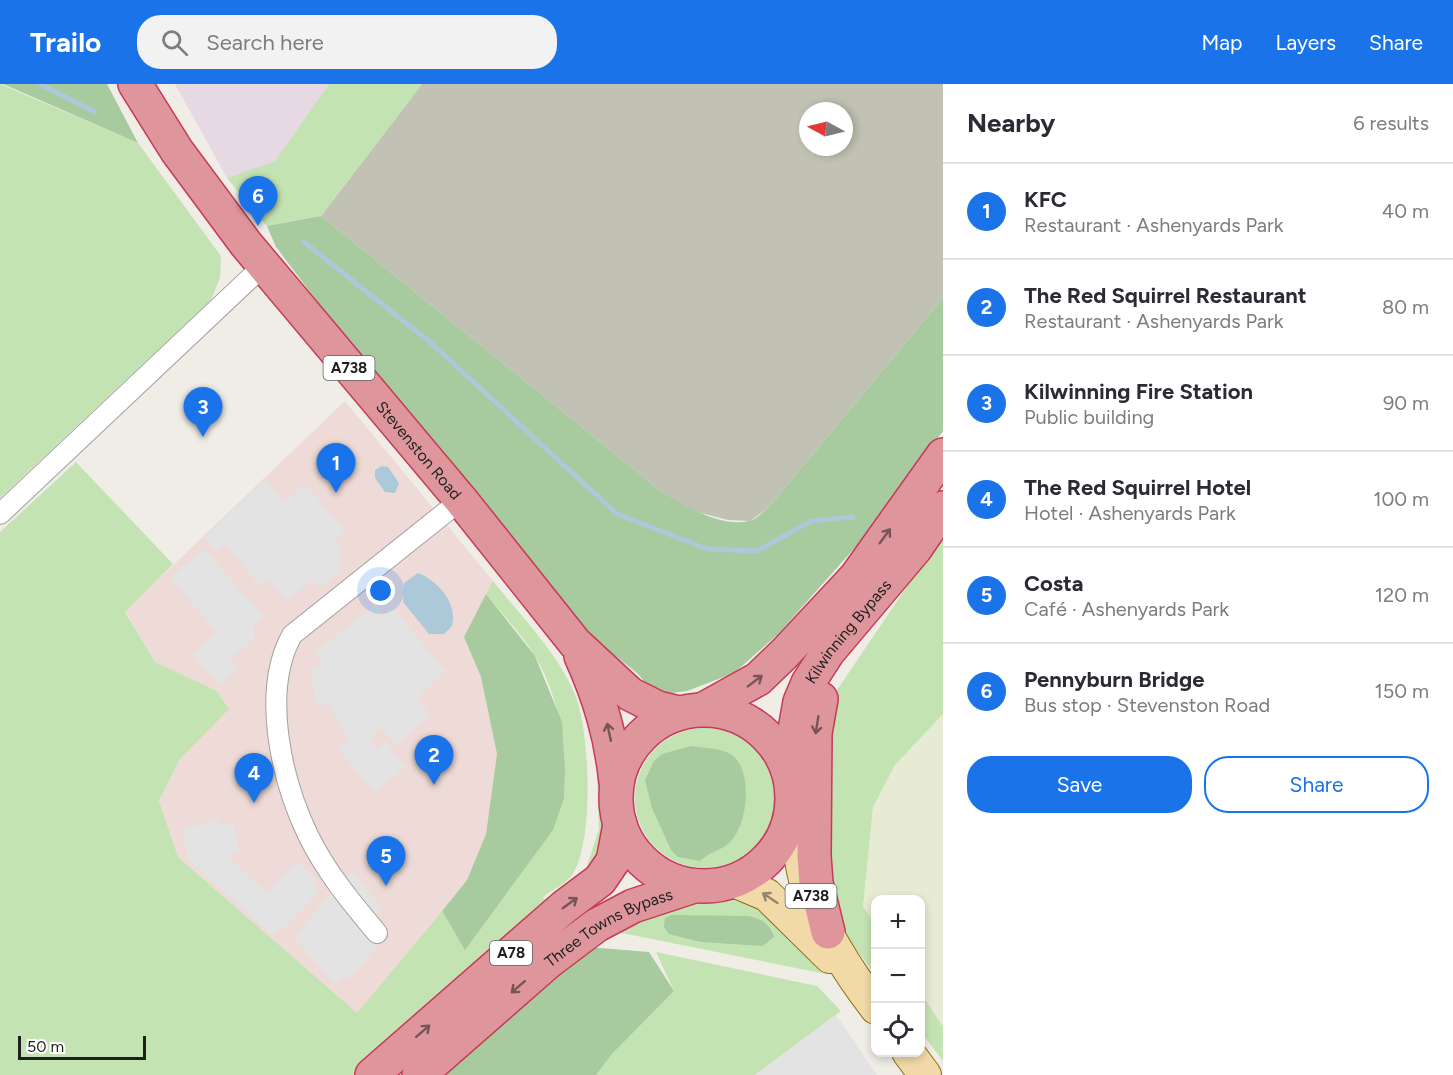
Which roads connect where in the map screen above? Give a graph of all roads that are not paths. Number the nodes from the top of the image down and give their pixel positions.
1 (135, 84) edge
2 (264, 265) junction
3 (943, 455) edge
4 (933, 497) edge
5 (461, 500) junction
6 (0, 514) edge
7 (849, 630) junction
8 (574, 643) junction
9 (691, 711) junction
10 (790, 785) junction
11 (616, 790) junction
12 (620, 824) junction
13 (734, 881) junction
14 (694, 886) junction
15 (828, 932) junction
16 (377, 933) dead end
17 (856, 983) junction
18 (872, 1003) edge
19 (911, 1057) edge
20 (372, 1075) edge
21 (419, 1075) edge
22 (925, 1075) edge

1 - 2 highway, Stevenston Road / A738
2 - 5 highway, Stevenston Road / A738
2 - 6 street
3 - 4 highway, Kilwinning Bypass / A78
4 - 7 highway, Kilwinning Bypass / A78
9 -> 4 highway, A78
5 - 8 highway, Stevenston Road / A738
5 - 16 street
7 - 10 highway, Kilwinning Bypass / A78
7 -> 15 highway
8 - 9 highway, A738
11 -> 8 highway, A738
9 - 10 highway
9 - 11 highway, A78
10 - 13 highway, A78
10 - 15 main road, A738
11 - 12 highway, A78
12 - 14 highway, A78
20 -> 12 highway, Three Towns Bypass / A78
13 - 14 highway, A78
17 -> 13 main road, A738
14 -> 21 highway, Three Towns Bypass / A78
15 - 17 main road, A738
17 - 18 main road, A738
19 - 22 main road

